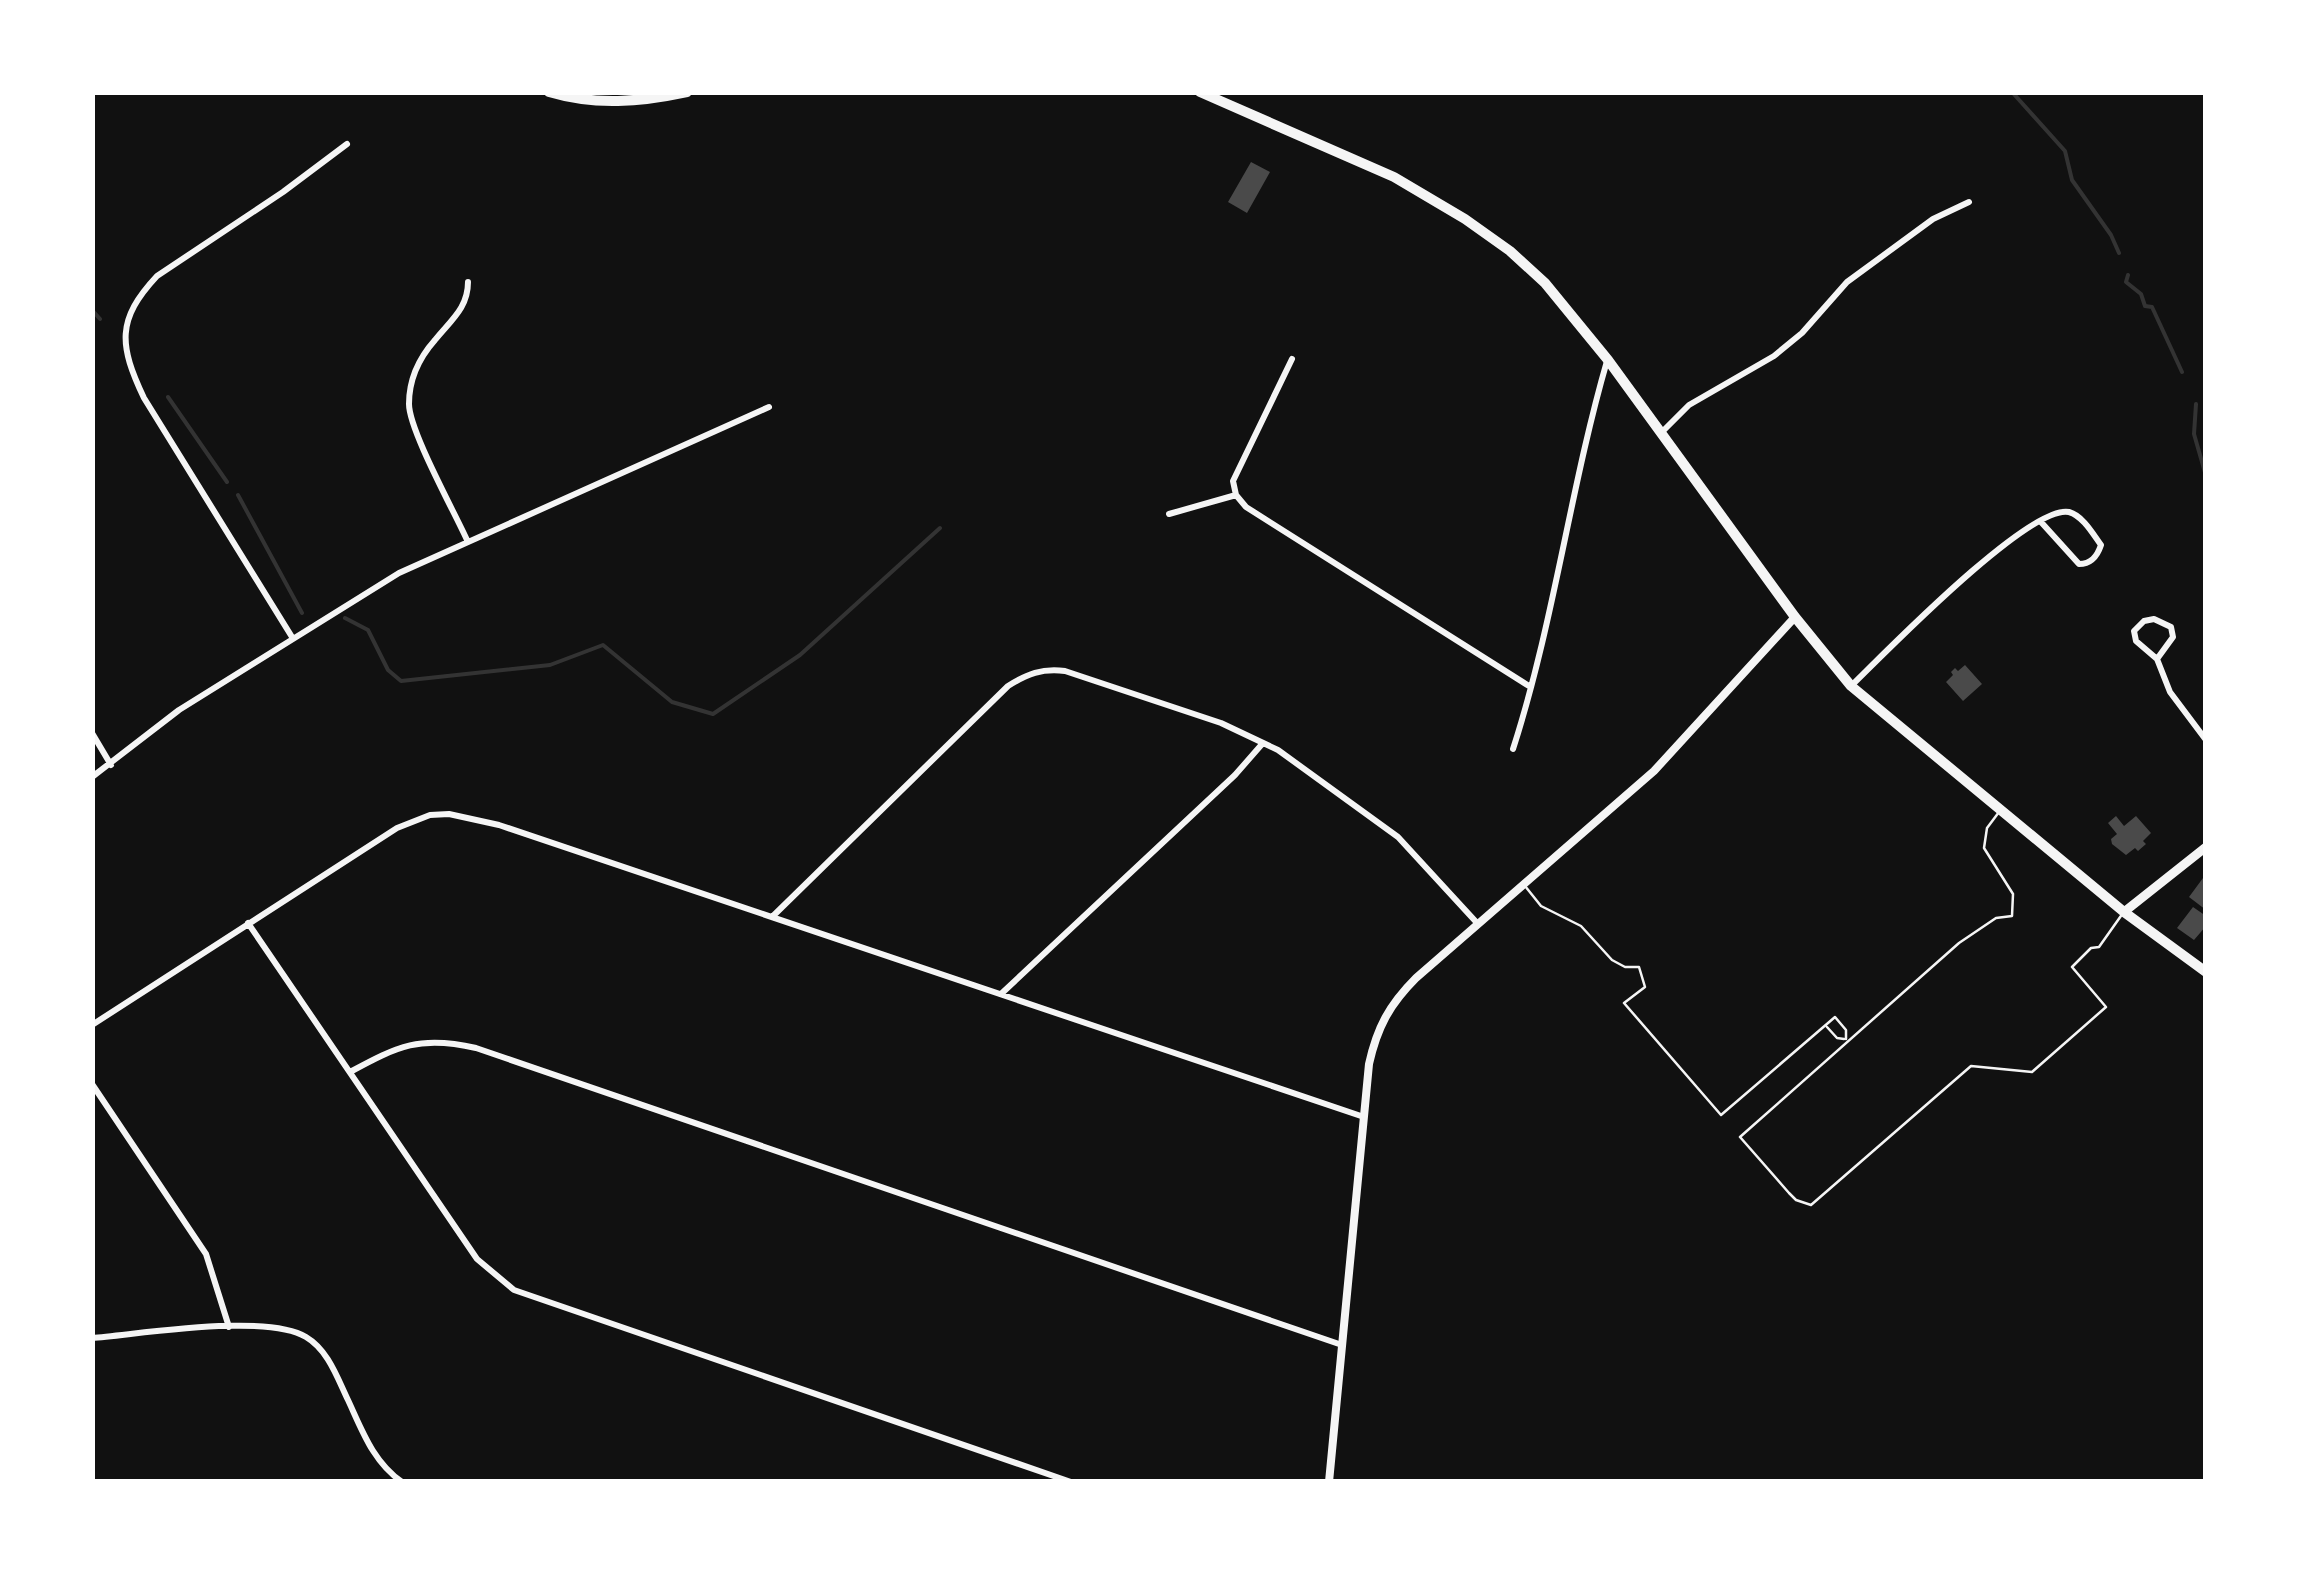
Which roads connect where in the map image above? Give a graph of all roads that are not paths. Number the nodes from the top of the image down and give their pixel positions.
1 (549, 92) edge
2 (687, 92) edge
3 (1200, 92) edge
4 (347, 144) dead end
5 (1969, 202) dead end
6 (468, 282) dead end
7 (1292, 359) dead end
8 (1608, 360) junction
9 (769, 407) dead end
10 (1660, 434) junction
11 (1236, 494) junction
12 (1170, 514) dead end
13 (2041, 522) junction
14 (468, 540) junction
15 (1795, 617) junction
16 (292, 638) junction
17 (2157, 659) junction
18 (1529, 686) junction
19 (1850, 686) junction
20 (92, 733) edge
21 (2206, 740) edge
22 (1263, 743) junction
23 (1513, 748) dead end
24 (111, 764) junction
25 (92, 777) edge
26 (2001, 808) junction
27 (2206, 848) edge
28 (1524, 885) junction
29 (2124, 912) junction
30 (772, 918) junction
31 (248, 923) junction
32 (1478, 924) junction
33 (2206, 972) edge
34 (1001, 994) junction
35 (92, 1025) edge
36 (1826, 1026) junction
37 (1848, 1041) junction
38 (350, 1072) junction
39 (92, 1084) edge
40 (1364, 1116) junction
41 (229, 1327) junction
42 (92, 1338) edge
43 (1342, 1345) junction
44 (402, 1482) edge
45 (1071, 1482) edge
46 (1328, 1482) edge

1 - 2 main road
3 - 8 main road
4 - 16 street
5 - 10 street
6 - 14 street
7 - 11 street
8 - 10 main road
8 - 18 street
9 - 14 street
10 - 15 main road
11 - 12 street
11 - 18 street
13 - 13 street
13 - 19 street
14 - 16 street
15 - 19 main road
15 - 28 street
16 - 24 street
17 - 17 street
17 - 21 street
18 - 23 street
19 - 26 main road
20 - 24 street
22 - 30 street
22 - 32 street
22 - 34 street
24 - 25 street
26 - 29 main road
26 - 37 lane
27 - 29 main road
28 - 32 street
28 - 36 lane
29 - 33 main road
29 - 37 lane
30 - 31 street
30 - 34 street
31 - 35 street
31 - 38 street
32 - 40 street
34 - 40 street
36 - 37 lane
36 - 37 lane
38 - 43 street
38 - 45 street
39 - 41 street
40 - 43 street
41 - 42 street
41 - 44 street
43 - 46 street

